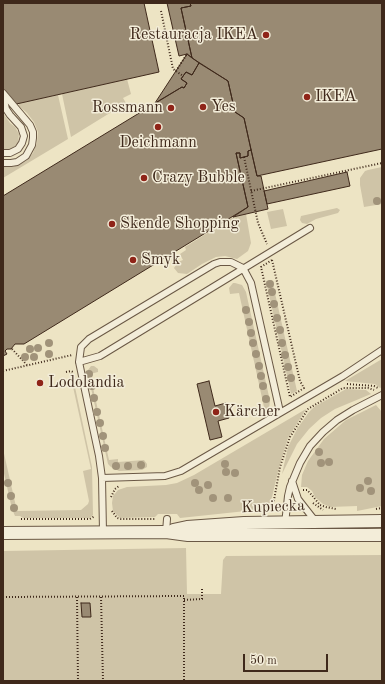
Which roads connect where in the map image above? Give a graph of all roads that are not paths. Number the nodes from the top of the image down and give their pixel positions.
1 (3, 94) edge
2 (3, 153) edge
3 (3, 163) edge
4 (310, 228) dead end
5 (243, 268) junction
6 (382, 350) edge
7 (79, 362) junction
8 (382, 395) edge
9 (280, 412) junction
10 (102, 478) junction
11 (292, 481) junction
12 (382, 515) edge
13 (167, 519) road end
14 (285, 522) junction
15 (316, 522) junction
16 (104, 532) junction
17 (166, 532) junction
18 (3, 533) edge
19 (285, 535) junction
20 (382, 535) edge

1 - 2 lane
1 - 3 lane
4 - 5 lane
5 - 7 lane
5 - 7 lane
5 - 9 lane
6 - 9 lane
7 - 10 lane
8 - 11 lane
9 - 10 lane
10 - 16 lane
11 - 14 lane
11 - 15 lane
12 - 15 street, Kupiecka
13 - 17 lane
14 - 15 street, Kupiecka
14 - 17 street, Kupiecka
14 - 19 lane
16 - 17 street, Kupiecka
16 - 18 street, Kupiecka
17 - 19 street, Kupiecka
19 - 20 street, Kupiecka

